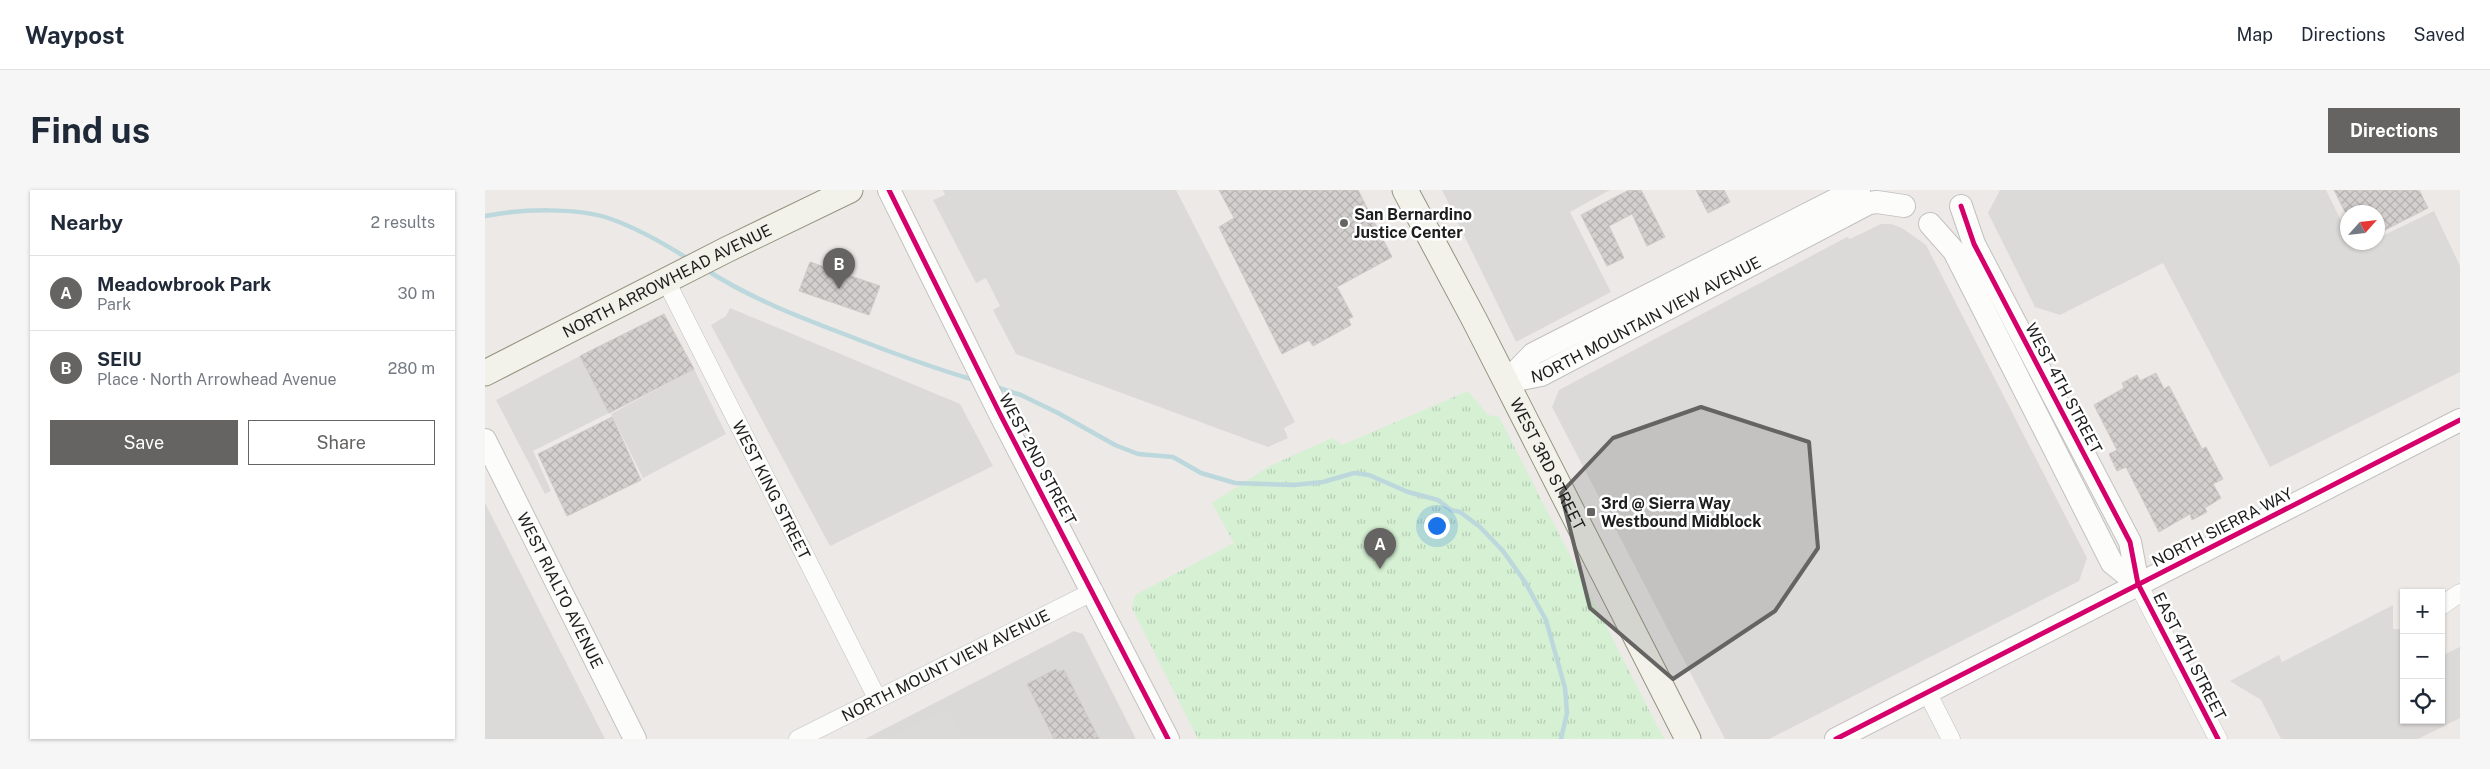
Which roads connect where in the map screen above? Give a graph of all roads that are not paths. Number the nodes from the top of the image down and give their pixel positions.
1 (850, 190) edge
2 (889, 190) edge
3 (1405, 190) edge
4 (1859, 190) edge
5 (1903, 198) edge
6 (1962, 198) edge
7 (1930, 224) junction
8 (674, 277) junction
9 (485, 373) edge
10 (1505, 382) junction
11 (2460, 420) edge
12 (485, 440) edge
13 (2138, 584) junction
14 (1093, 591) junction
15 (2460, 593) edge
16 (2445, 603) edge
17 (1927, 692) junction
18 (877, 698) junction
19 (635, 739) edge
20 (797, 739) edge
21 (1169, 739) edge
22 (1688, 739) edge
23 (1836, 739) edge
24 (1951, 739) edge
25 (2219, 739) edge

1 - 8 main road, NORTH ARROWHEAD AVENUE
2 - 14 street, WEST 2ND STREET
3 - 10 main road, WEST 3RD STREET
4 - 10 street, NORTH MOUNTAIN VIEW AVENUE
5 - 7 street
5 - 10 street, NORTH MOUNTAIN VIEW AVENUE
6 - 7 street
6 - 13 street, WEST 4TH STREET
7 - 13 street
8 - 9 main road, NORTH ARROWHEAD AVENUE
8 - 18 street, WEST KING STREET
10 - 22 main road, WEST 3RD STREET
11 - 13 street, NORTH SIERRA WAY
12 - 19 street, WEST RIALTO AVENUE
13 - 17 street, NORTH SIERRA WAY
13 - 25 street, EAST 4TH STREET
14 - 18 street, NORTH MOUNT VIEW AVENUE
14 - 21 street, WEST 2ND STREET
15 - 16 street
17 - 23 street, NORTH SIERRA WAY
17 - 24 street
18 - 20 street, NORTH MOUNT VIEW AVENUE

